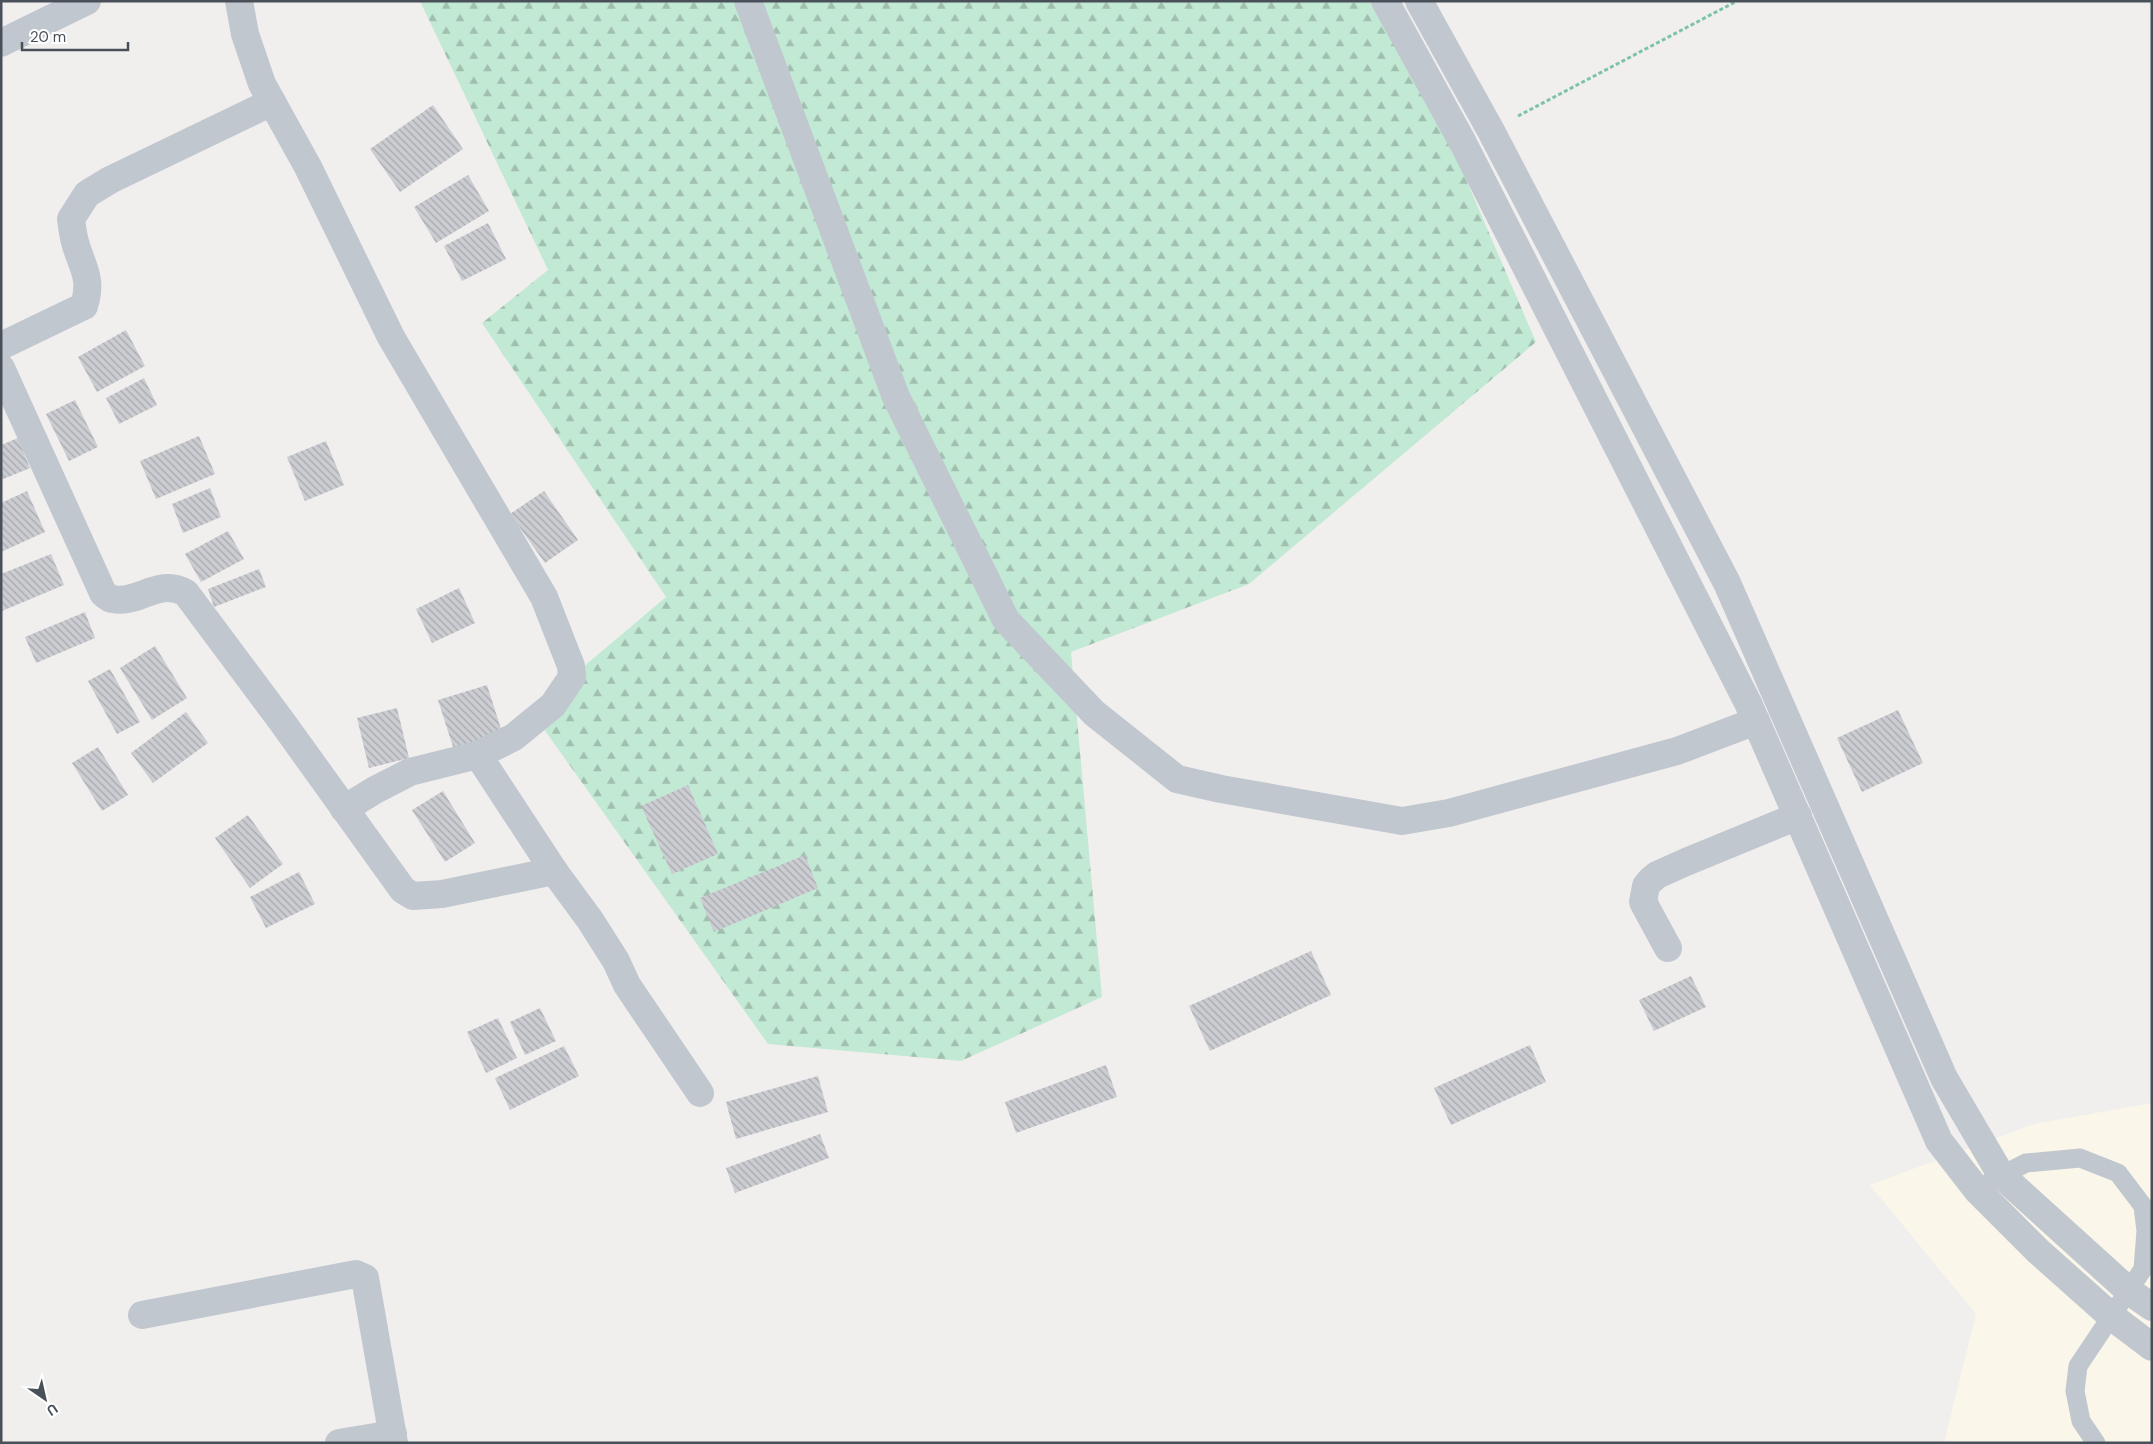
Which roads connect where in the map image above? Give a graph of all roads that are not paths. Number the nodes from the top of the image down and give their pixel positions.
1 (87, 1) edge
2 (239, 1) edge
3 (748, 1) edge
4 (1385, 1) edge
5 (1419, 1) edge
6 (1, 43) edge
7 (272, 102) junction
8 (1, 346) edge
9 (1, 368) edge
10 (1756, 721) junction
11 (478, 754) junction
12 (344, 809) junction
13 (1798, 816) junction
14 (554, 871) junction
15 (1668, 948) dead end
16 (700, 1093) dead end
17 (2001, 1175) junction
18 (1977, 1190) junction
19 (2129, 1291) junction
20 (2152, 1307) edge
21 (142, 1315) dead end
22 (2110, 1316) junction
23 (2152, 1347) edge
24 (393, 1438) edge
25 (339, 1443) edge
26 (2096, 1443) edge

1 - 6 street
2 - 7 street
3 - 10 street
4 - 10 street
5 - 17 street
7 - 8 street
7 - 11 street
9 - 12 street
10 - 13 street
11 - 12 street
11 - 14 street
12 - 14 street
13 - 15 street
13 - 18 street
14 - 16 street
17 - 18 lane
17 - 19 street
17 - 19 lane
18 - 22 street
19 - 20 street
19 - 22 lane
21 - 24 street
22 - 23 street
22 - 26 lane
24 - 25 street

